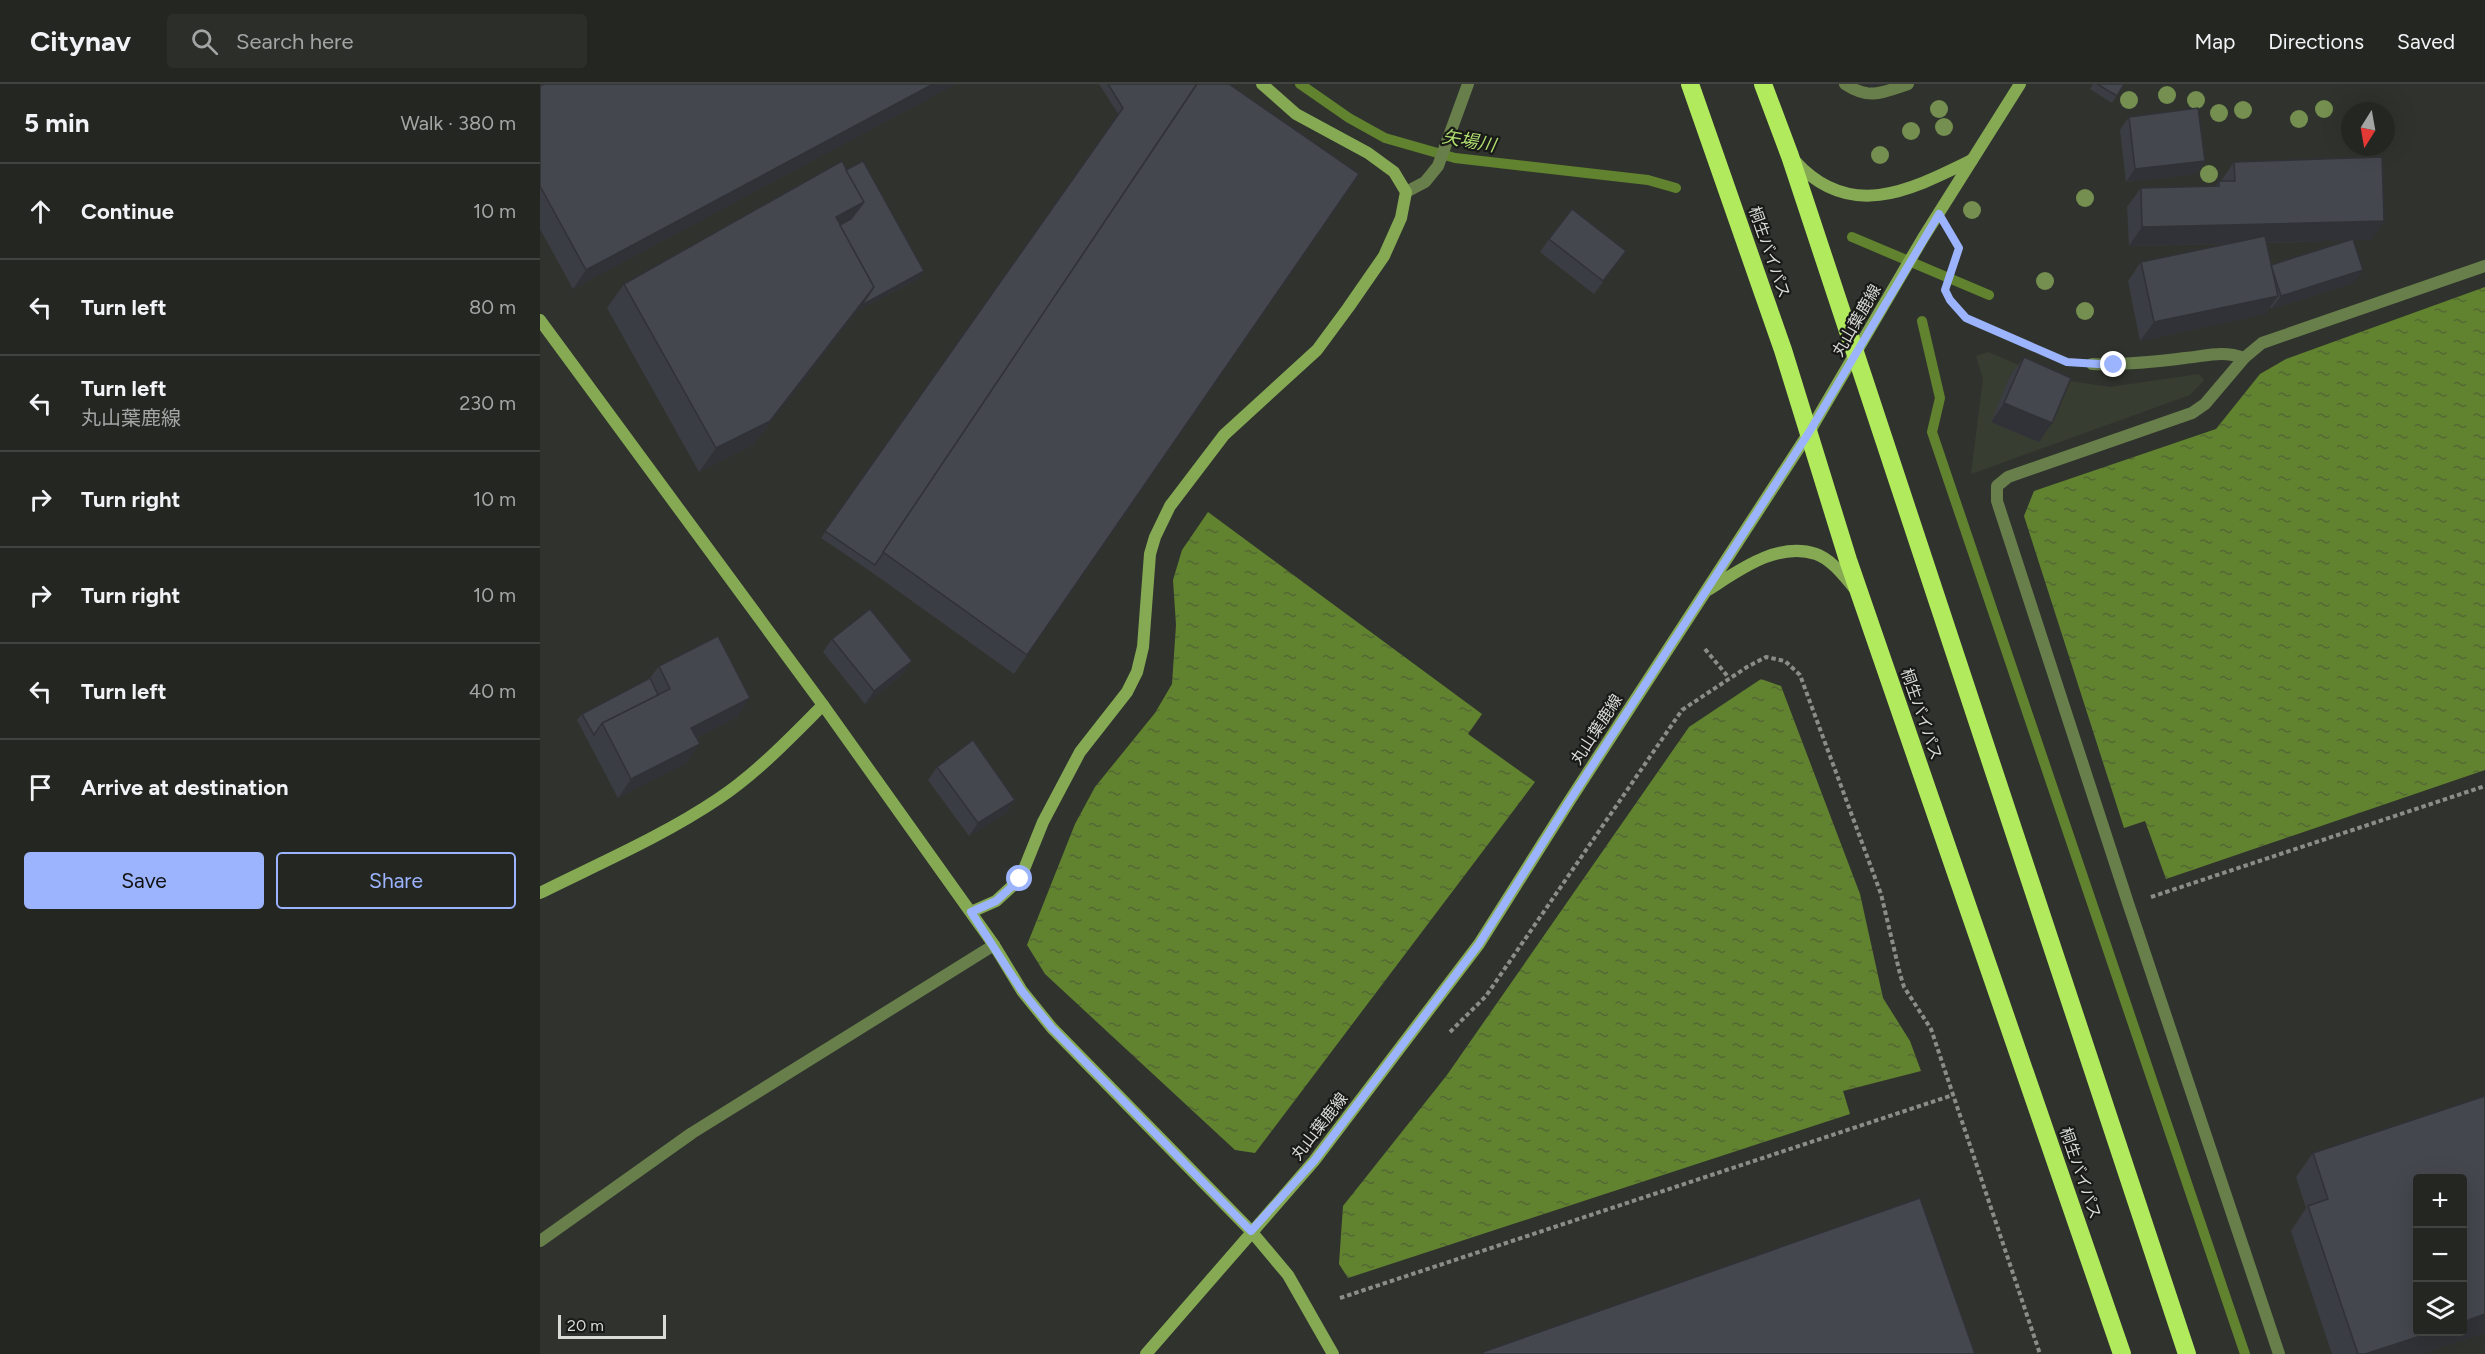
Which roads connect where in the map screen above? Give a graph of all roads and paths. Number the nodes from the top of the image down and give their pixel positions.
1 (1262, 84) edge
2 (1468, 84) edge
3 (1690, 84) edge
4 (1763, 84) edge
5 (1845, 84) edge
6 (1908, 84) edge
7 (2020, 84) edge
8 (1790, 156) junction
9 (1972, 160) junction
10 (1406, 192) junction
11 (1939, 214) junction
12 (2485, 266) edge
13 (540, 320) edge
14 (1855, 356) junction
15 (2244, 358) junction
16 (2092, 364) joint
17 (1808, 434) junction
18 (1705, 591) junction
19 (1860, 596) junction
20 (1705, 649) dead end
21 (1729, 678) junction
22 (823, 705) junction
23 (2485, 786) edge
24 (540, 893) edge
25 (2128, 903) junction
26 (971, 912) junction
27 (994, 945) junction
28 (1450, 1032) dead end
29 (1953, 1095) junction
30 (1251, 1231) junction
31 (540, 1241) edge
32 (1340, 1298) dead end
33 (1146, 1354) edge
34 (1333, 1354) edge
35 (2040, 1354) edge
36 (2122, 1354) edge
37 (2187, 1354) edge
38 (2279, 1354) edge

1 - 10 street
2 - 10 street
3 - 17 highway, 桐生バイパス
4 - 8 highway
5 - 6 street
7 - 9 street, 丸山葉鹿線
8 - 9 street
8 - 14 highway
9 - 11 street, 丸山葉鹿線
10 - 26 street
11 - 14 street, 丸山葉鹿線
11 - 16 path
12 - 15 street
13 - 22 street
14 - 17 street, 丸山葉鹿線
14 - 37 highway
15 - 16 street
15 - 25 street
17 - 18 street, 丸山葉鹿線
17 - 19 highway, 桐生バイパス
18 - 19 street
18 - 30 street, 丸山葉鹿線
19 - 36 highway, 桐生バイパス
20 - 21 path
21 - 28 path
21 - 29 path
22 - 24 street
22 - 26 street
23 - 25 path
25 - 38 street
26 - 27 street
27 - 30 street
27 - 31 street
29 - 32 path
29 - 35 path
30 - 33 street, 丸山葉鹿線
30 - 34 street

